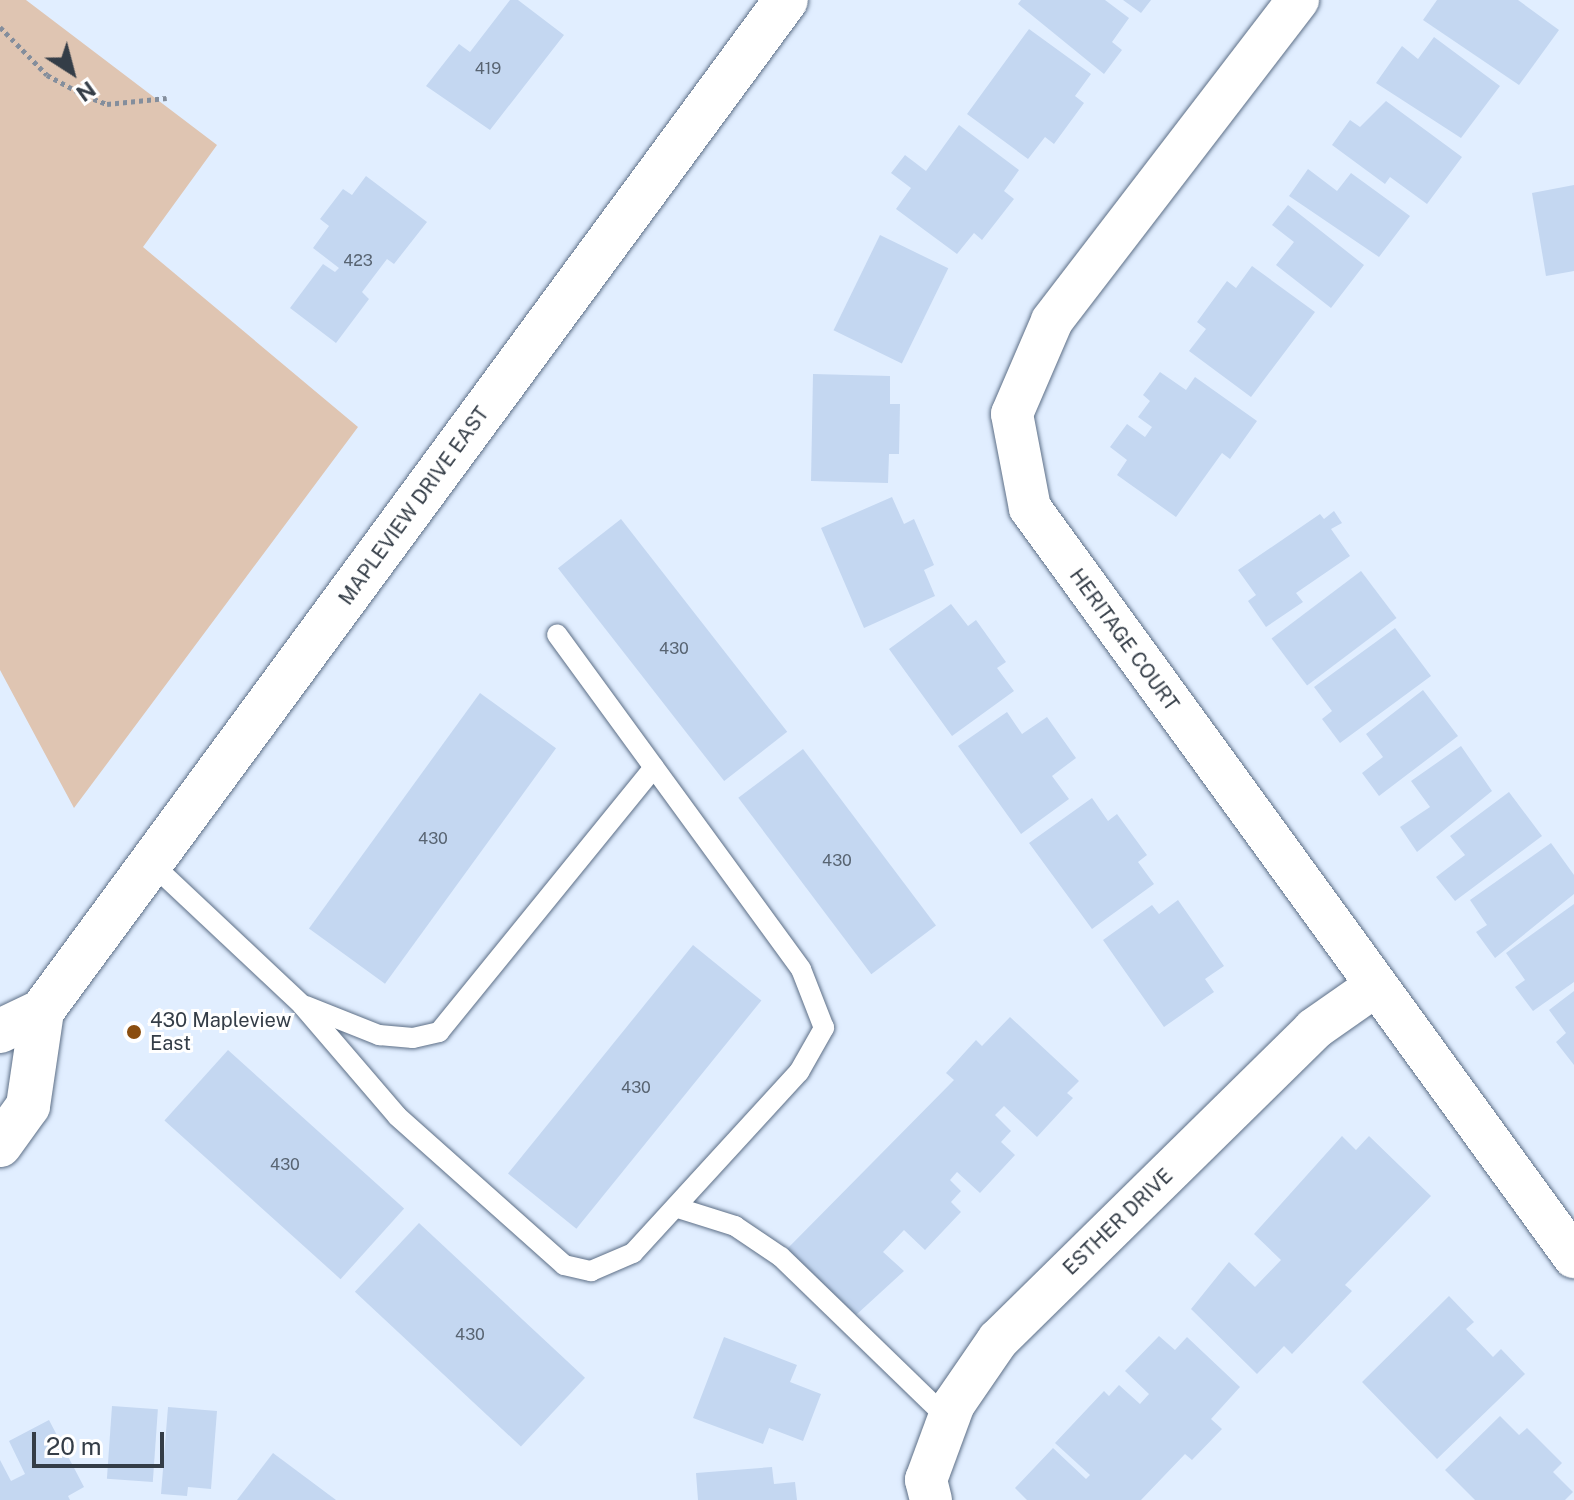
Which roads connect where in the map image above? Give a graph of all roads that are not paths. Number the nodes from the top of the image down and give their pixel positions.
1 (786, 0) edge
2 (1298, 0) edge
3 (557, 635) dead end
4 (654, 767) junction
5 (151, 863) junction
6 (1374, 987) junction
7 (302, 1005) junction
8 (42, 1011) junction
9 (0, 1031) edge
10 (0, 1145) edge
11 (678, 1208) junction
12 (1574, 1257) edge
13 (948, 1419) junction
14 (931, 1500) edge

1 - 5 main road, MAPLEVIEW DRIVE EAST
2 - 6 street, HERITAGE COURT
3 - 4 lane
4 - 7 lane
4 - 11 lane
5 - 7 lane
5 - 8 main road, MAPLEVIEW DRIVE EAST
6 - 12 street, HERITAGE COURT
6 - 13 street, ESTHER DRIVE
7 - 11 lane
8 - 9 main road, MAPLEVIEW DRIVE EAST
8 - 10 main road, MAPLEVIEW DRIVE EAST
11 - 13 lane
13 - 14 street, ESTHER DRIVE

